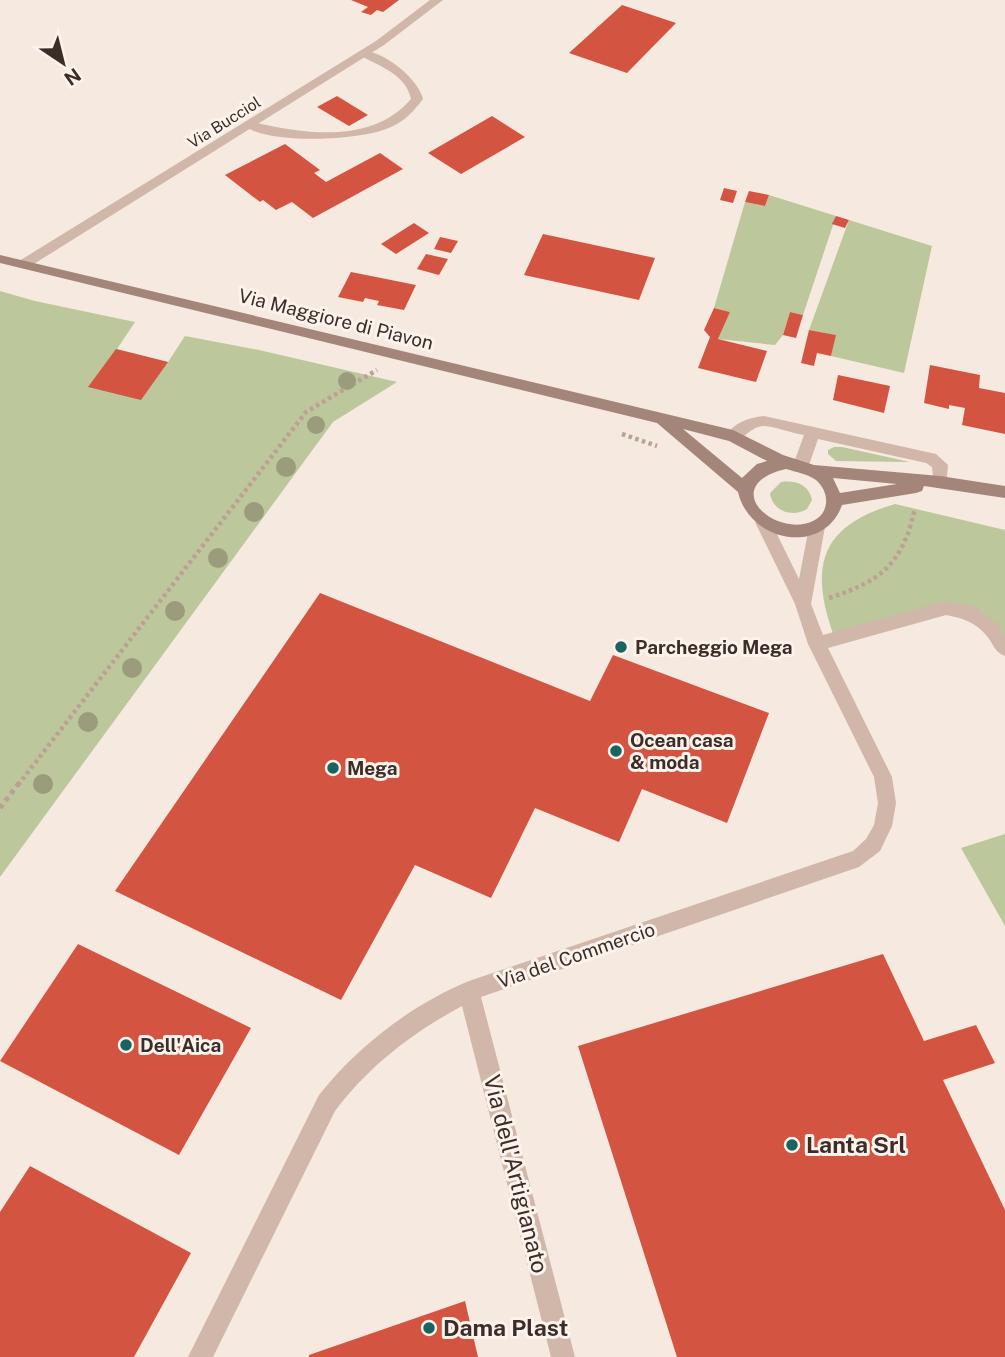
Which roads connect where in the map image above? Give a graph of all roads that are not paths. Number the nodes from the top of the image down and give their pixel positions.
1 (437, 0) edge
2 (363, 53) junction
3 (249, 125) junction
4 (0, 259) edge
5 (24, 264) junction
6 (662, 419) junction
7 (813, 431) junction
8 (733, 436) junction
9 (801, 467) junction
10 (940, 482) junction
11 (745, 489) junction
12 (1005, 492) edge
13 (835, 500) junction
14 (763, 522) junction
15 (817, 527) junction
16 (803, 604) junction
17 (817, 644) junction
18 (1005, 649) edge
19 (469, 992) junction
20 (200, 1357) edge
21 (564, 1357) edge

1 - 2 street, Via Bucciol
2 - 3 street, Via Bucciol
2 - 3 street
3 - 5 street, Via Bucciol
4 - 5 main road, Via Maggiore di Piavon
5 - 6 main road, Via Maggiore di Piavon
6 - 8 main road, Via Maggiore di Piavon
6 - 11 main road, Via Maggiore di Piavon
7 - 8 street
7 - 9 street
7 - 10 street
8 - 9 main road, Via Maggiore di Piavon
9 - 10 main road, Via Maggiore di Piavon
9 - 11 main road, Via Maggiore di Piavon
9 - 13 main road, Via Maggiore di Piavon
10 - 12 main road, Via Maggiore di Piavon
10 - 13 main road, Via Maggiore di Piavon
11 - 14 main road, Via Maggiore di Piavon
13 - 15 main road
14 - 15 main road
14 - 16 street, Via del Commercio
15 - 16 street, Via del Commercio
16 - 17 street, Via del Commercio
17 - 18 street
17 - 19 street, Via del Commercio
19 - 20 street, Via del Commercio
19 - 21 street, Via dell'Artigianato

